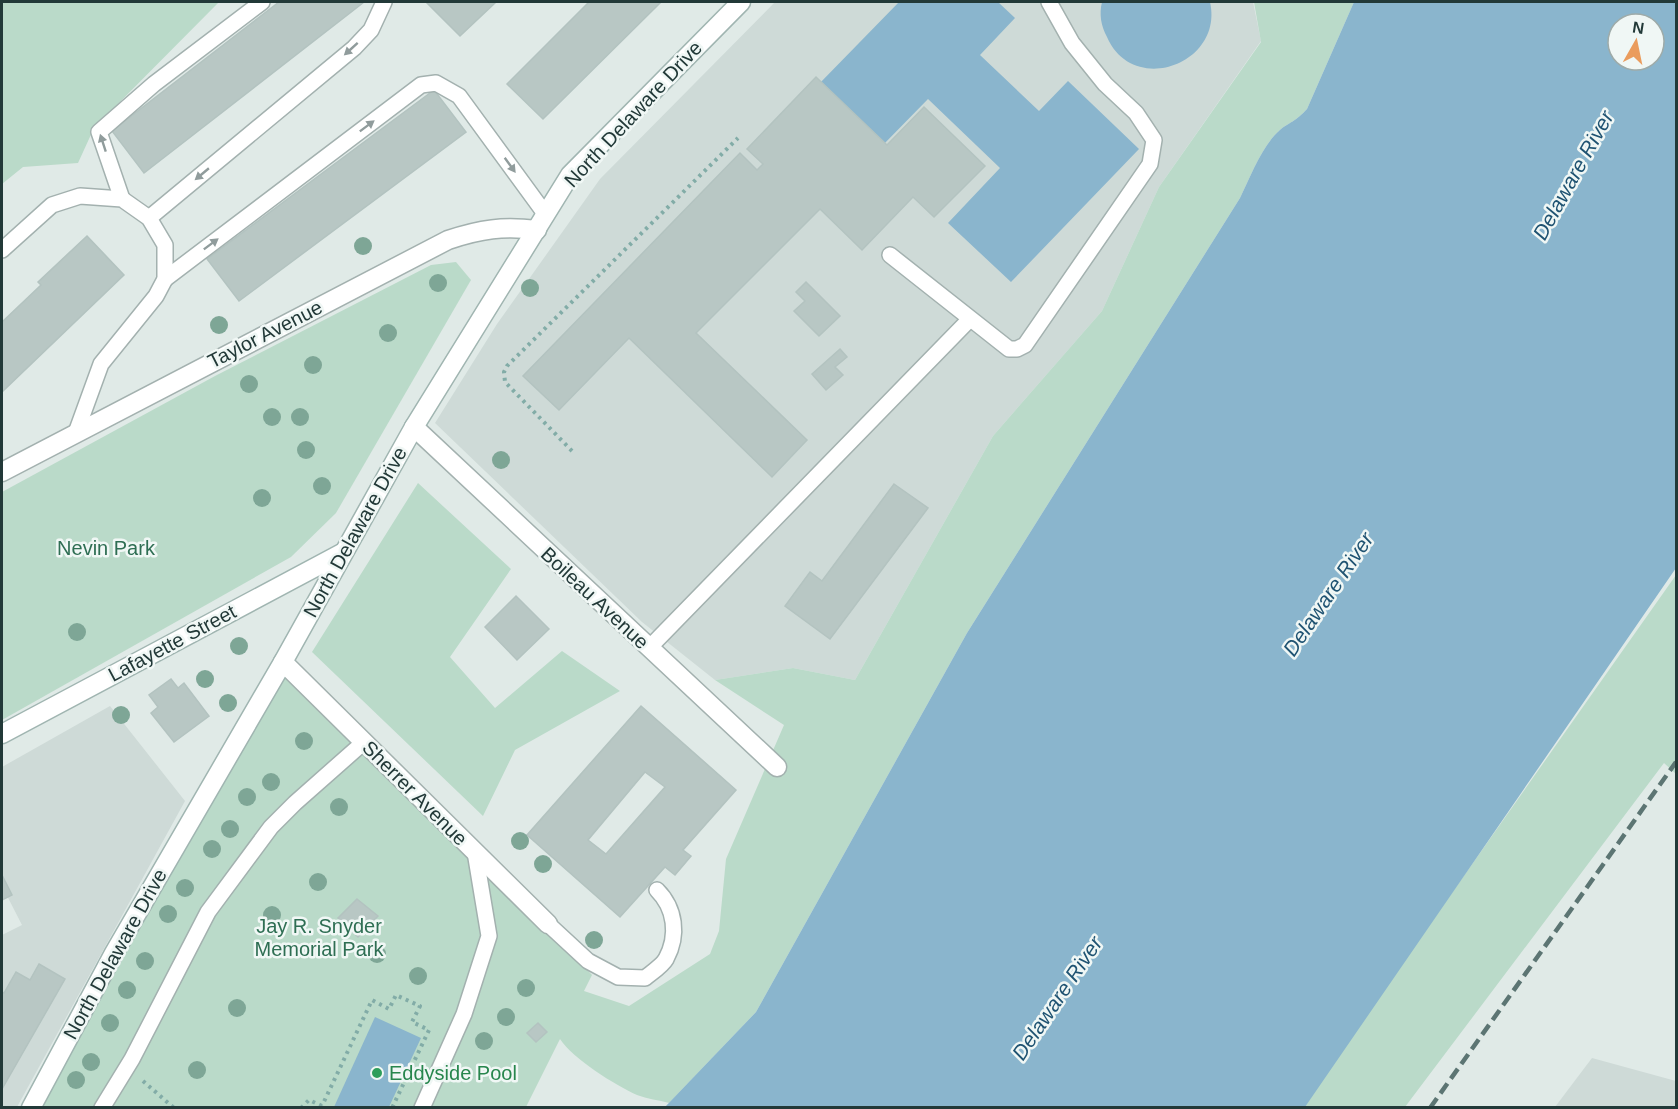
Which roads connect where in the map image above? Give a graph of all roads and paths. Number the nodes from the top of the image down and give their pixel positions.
1 (262, 2) edge
2 (384, 2) edge
3 (741, 2) edge
4 (1049, 2) edge
5 (738, 138) dead end
6 (122, 199) junction
7 (149, 218) junction
8 (542, 223) junction
9 (2, 250) edge
10 (890, 255) dead end
11 (165, 279) junction
12 (969, 320) junction
13 (414, 428) junction
14 (77, 430) junction
15 (572, 451) dead end
16 (2, 472) edge
17 (342, 553) junction
18 (649, 648) junction
19 (283, 662) junction
20 (2, 734) edge
21 (364, 742) junction
22 (777, 767) dead end
23 (475, 852) junction
24 (657, 890) dead end
25 (548, 924) joint
26 (126, 1068) junction
27 (31, 1107) edge
28 (102, 1107) edge
29 (174, 1107) edge
30 (301, 1107) edge
31 (322, 1107) edge
32 (392, 1107) edge
33 (422, 1107) edge

6 -> 1 lane
2 -> 7 lane
3 - 8 street, North Delaware Drive
4 - 12 lane
5 - 15 path
6 - 7 lane
6 - 9 lane
7 - 11 lane
11 -> 8 lane
8 - 13 street, North Delaware Drive
8 - 14 street, Taylor Avenue
10 - 12 lane
11 - 14 lane
12 - 18 lane
13 - 17 street, North Delaware Drive
13 - 18 street, Boileau Avenue
14 - 16 street, Taylor Avenue
17 - 19 street, North Delaware Drive
17 - 20 street, Lafayette Street
18 - 22 street, Boileau Avenue
19 - 21 street, Sherrer Avenue
19 - 27 street, North Delaware Drive
21 - 23 street, Sherrer Avenue
21 - 26 lane
23 - 25 street, Sherrer Avenue
23 - 33 lane
24 - 25 lane
26 - 28 lane
26 - 29 path
30 - 31 path
31 - 32 path

